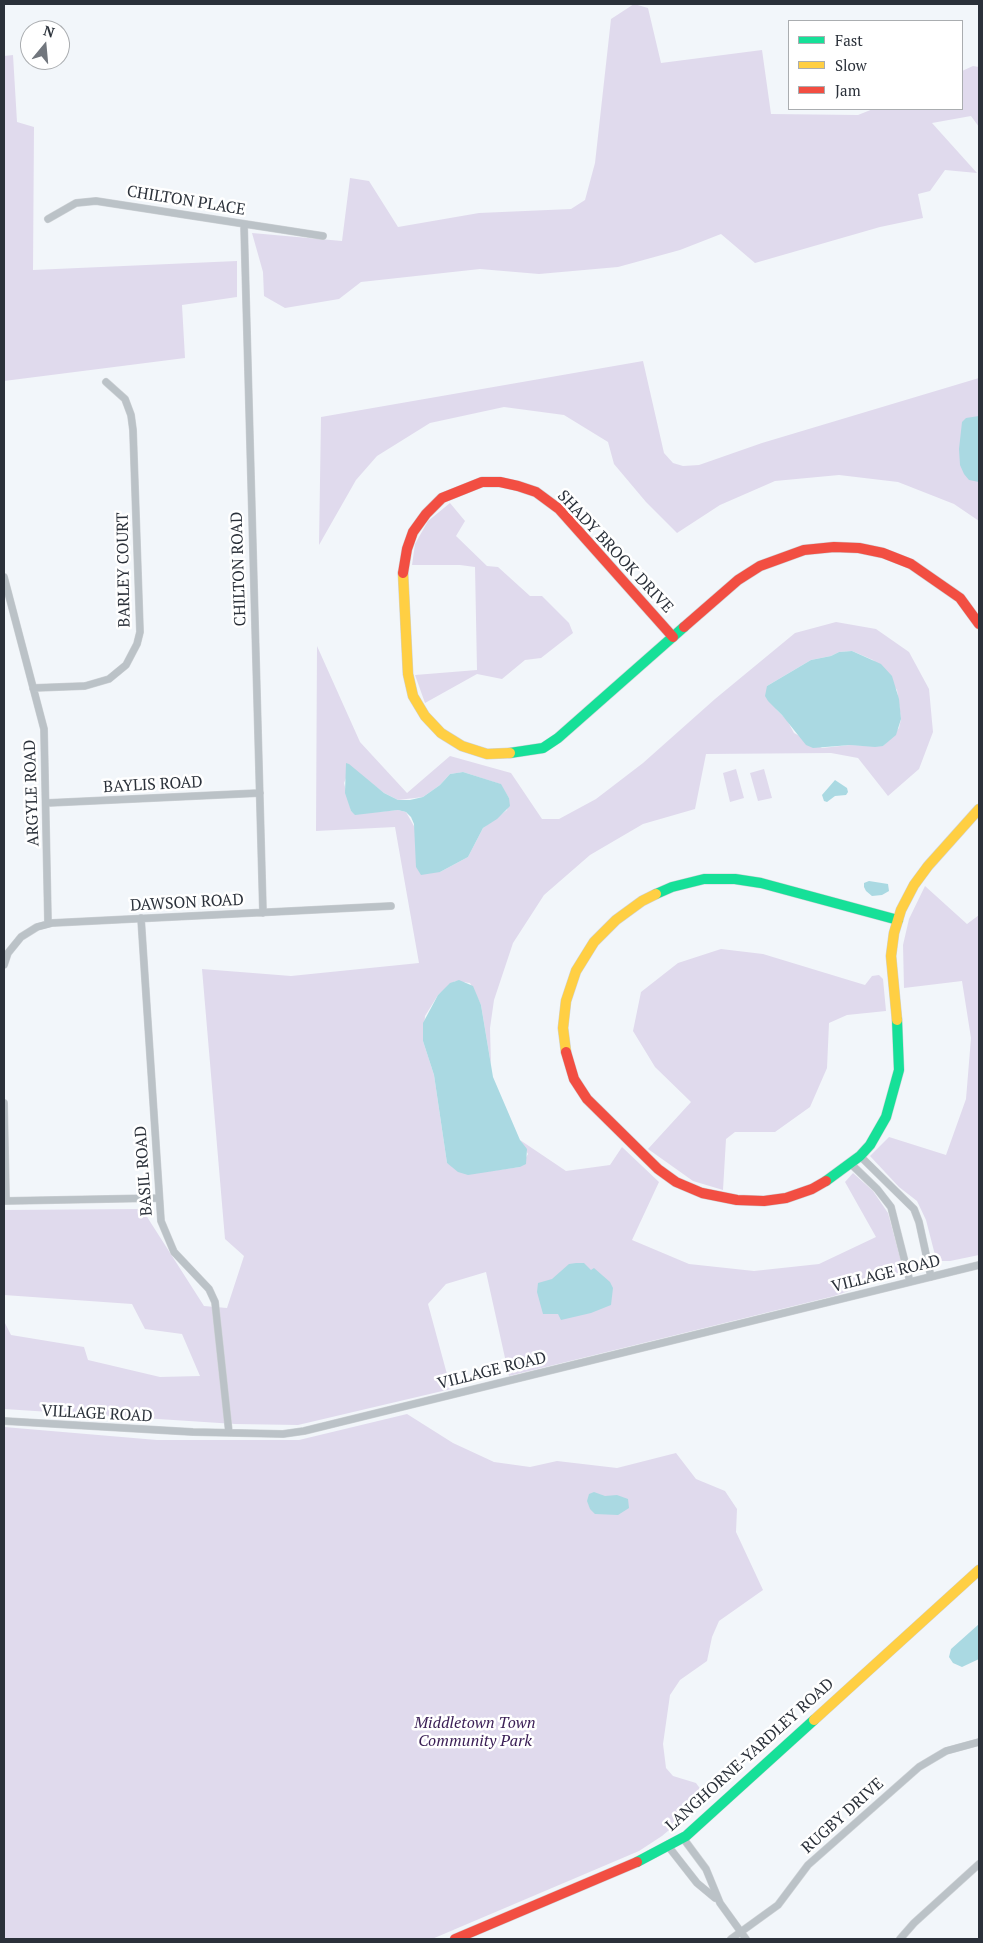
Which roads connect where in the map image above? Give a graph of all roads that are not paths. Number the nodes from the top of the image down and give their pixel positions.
1 (48, 219) dead end
2 (244, 224) junction
3 (323, 236) dead end
4 (106, 382) dead end
5 (4, 578) edge
6 (979, 624) edge
7 (673, 637) junction
8 (33, 688) junction
9 (260, 793) junction
10 (47, 803) junction
11 (979, 809) edge
12 (391, 906) dead end
13 (263, 913) junction
14 (141, 918) junction
15 (898, 920) junction
16 (48, 924) junction
17 (4, 965) edge
18 (4, 1102) edge
19 (860, 1156) junction
20 (851, 1164) junction
21 (159, 1198) junction
22 (5, 1201) edge
23 (979, 1265) edge
24 (931, 1277) junction
25 (910, 1282) junction
26 (4, 1421) edge
27 (229, 1433) junction
28 (979, 1570) edge
29 (979, 1742) edge
30 (683, 1838) junction
31 (668, 1846) junction
32 (979, 1864) edge
33 (720, 1903) junction
34 (741, 1932) junction
35 (455, 1939) edge
36 (732, 1939) edge
37 (746, 1939) edge
38 (900, 1939) edge

1 - 2 street, CHILTON PLACE
2 - 3 street, CHILTON PLACE
2 - 9 street, CHILTON ROAD
4 - 8 street, BARLEY COURT
5 - 8 street, ARGYLE ROAD
6 - 7 street, SHADY BROOK DRIVE
7 - 7 street, SHADY BROOK DRIVE
8 - 10 street, ARGYLE ROAD
9 - 10 street, BAYLIS ROAD
9 - 13 street, CHILTON ROAD
10 - 16 street, ARGYLE ROAD
11 - 15 street
12 - 13 street, DAWSON ROAD
13 - 14 street, DAWSON ROAD
14 - 16 street, DAWSON ROAD
14 - 21 street, BASIL ROAD
15 - 19 street
15 - 20 street
16 - 17 street, DAWSON ROAD
18 - 22 street
19 - 20 street
19 - 24 street
20 - 25 street
21 - 22 street
21 - 27 street, BASIL ROAD
23 - 24 street, VILLAGE ROAD
24 - 25 street, VILLAGE ROAD
25 - 27 street, VILLAGE ROAD
26 - 27 street, VILLAGE ROAD
28 - 30 street, LANGHORNE-YARDLEY ROAD
29 - 34 street, RUGBY DRIVE
30 - 31 street, LANGHORNE-YARDLEY ROAD
30 - 33 street
31 - 33 street
31 - 35 street, LANGHORNE-YARDLEY ROAD
32 - 38 street
33 - 34 street
34 - 36 street, RUGBY DRIVE
34 - 37 street

